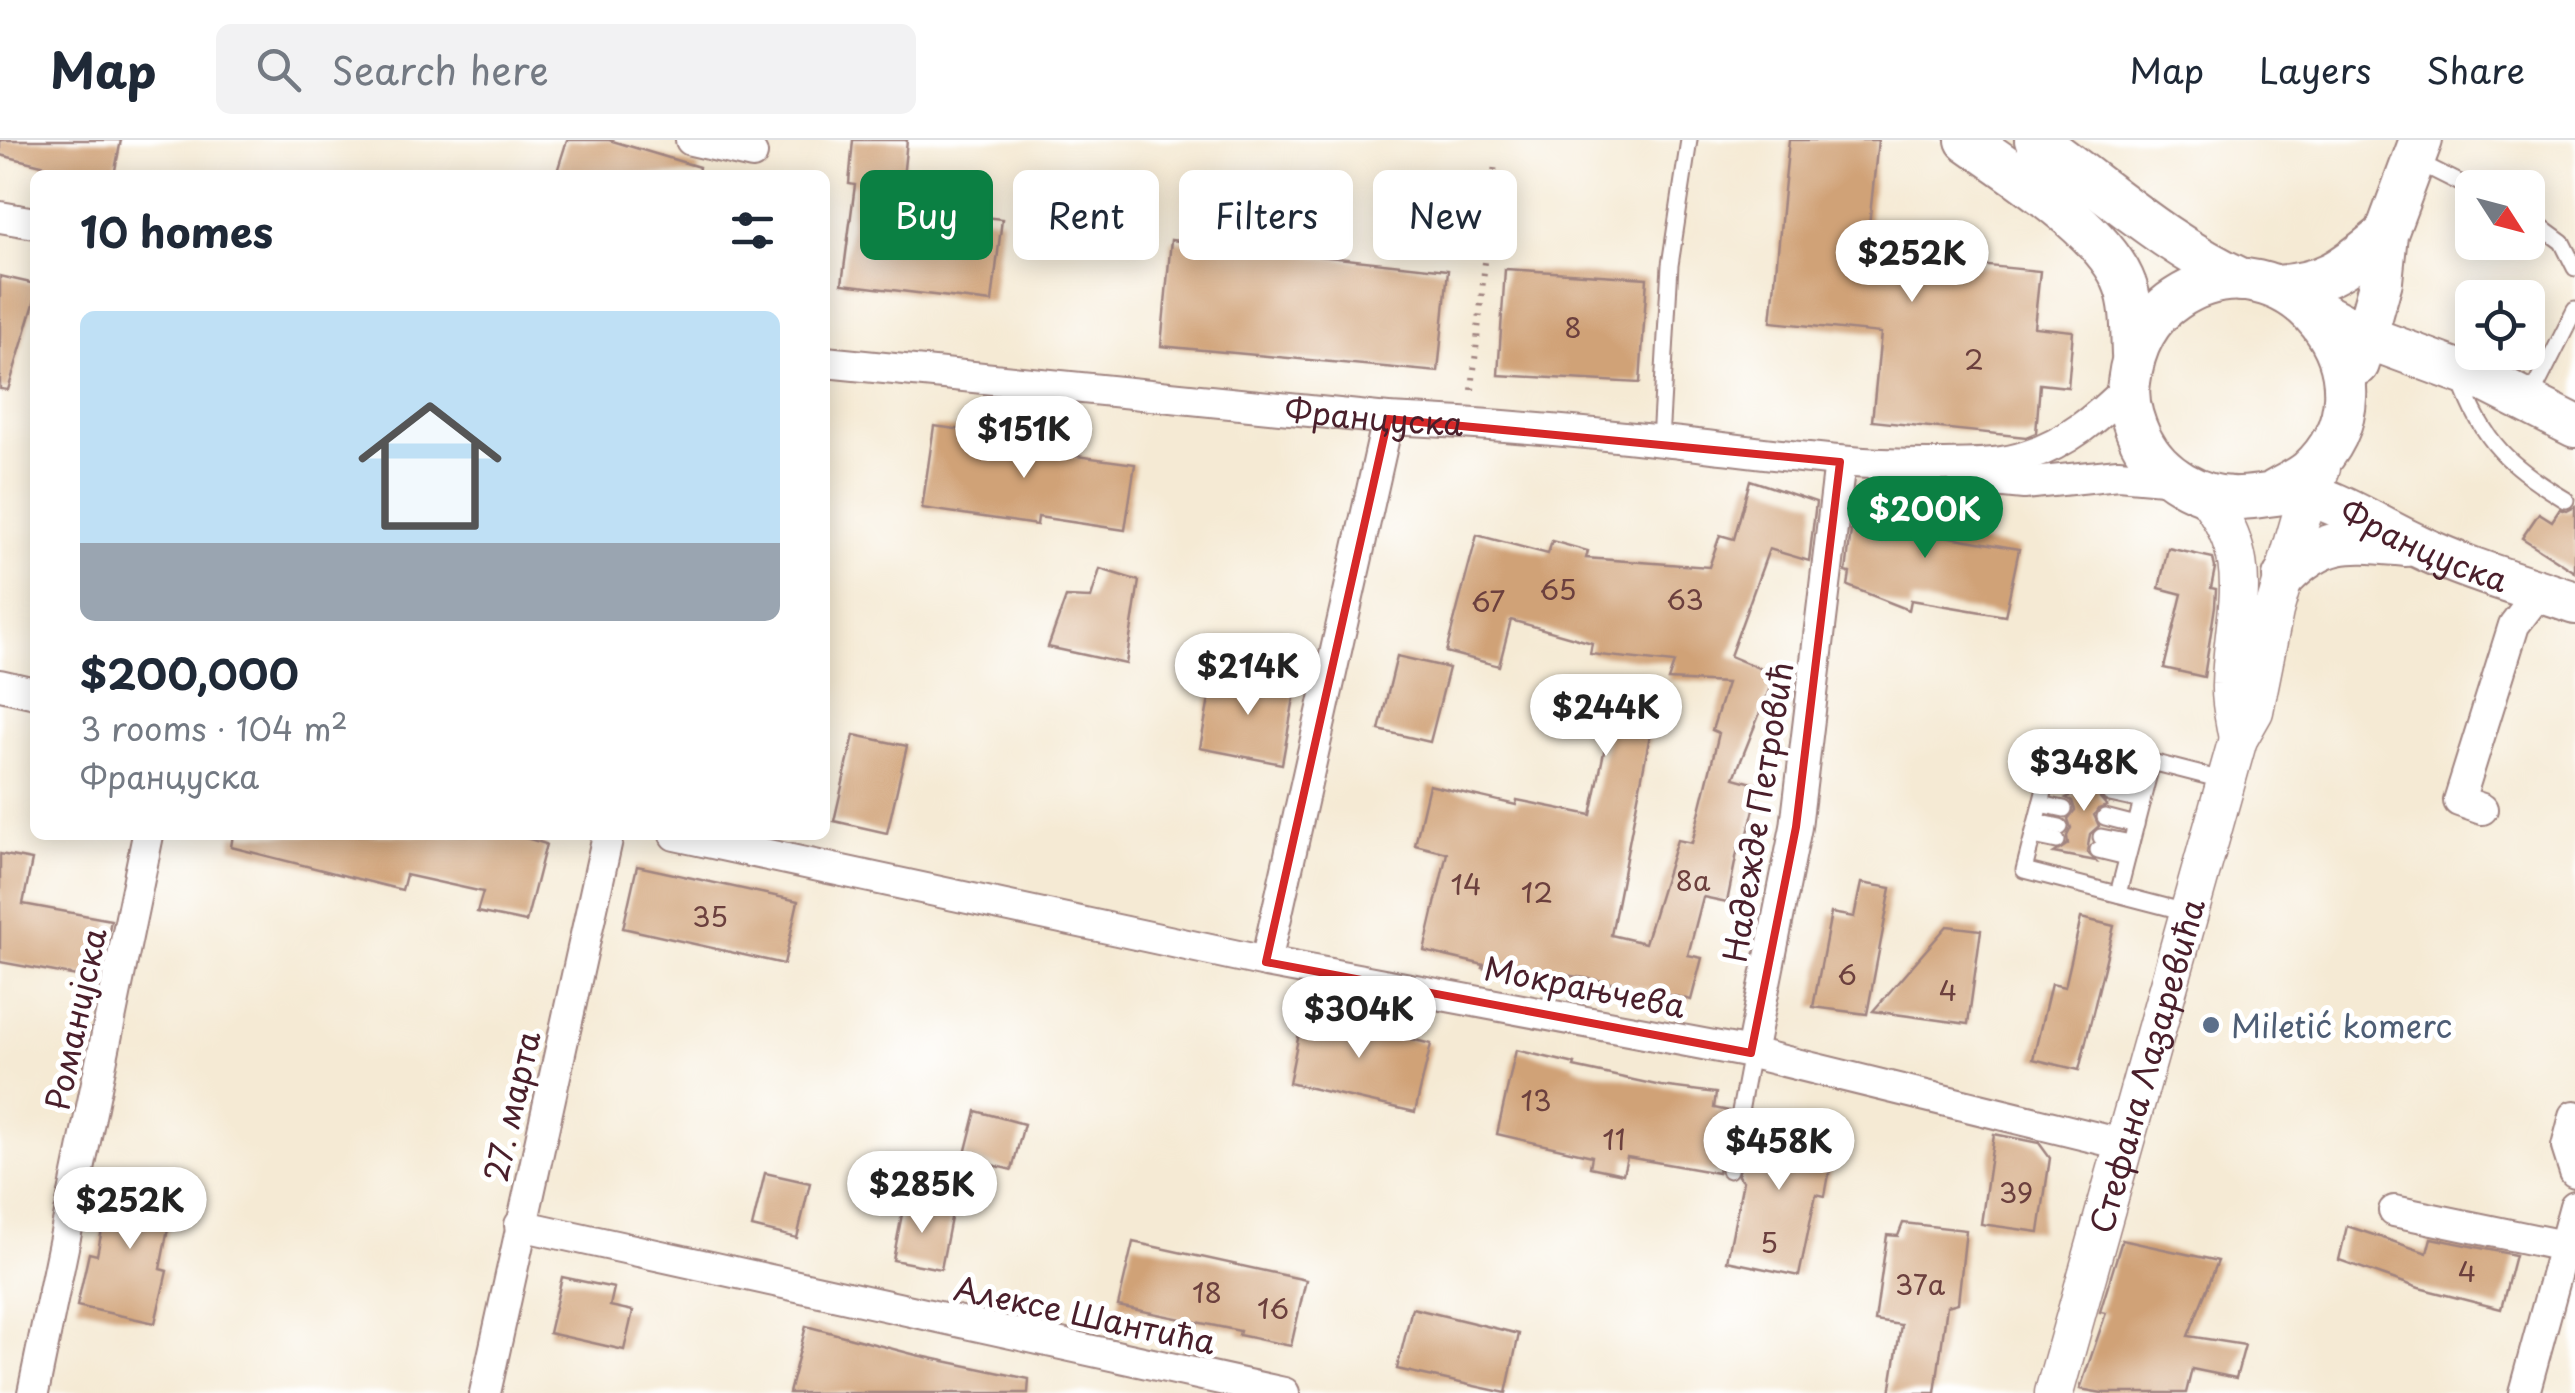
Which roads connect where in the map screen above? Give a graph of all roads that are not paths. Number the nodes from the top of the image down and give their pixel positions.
1 (691, 140) edge
2 (1689, 140) edge
3 (1967, 140) edge
4 (2036, 140) edge
5 (2417, 150) edge
6 (752, 156) edge
7 (2455, 176) edge
8 (0, 217) edge
9 (30, 223) edge
10 (2545, 230) edge
11 (2386, 234) junction
12 (2575, 268) edge
13 (2380, 281) junction
14 (2275, 291) junction
15 (2575, 310) edge
16 (2366, 337) junction
17 (830, 362) edge
18 (2130, 371) junction
19 (2473, 377) junction
20 (2528, 402) junction
21 (1388, 418) junction
22 (2338, 425) junction
23 (2575, 426) edge
24 (1660, 440) junction
25 (1840, 462) junction
26 (1923, 465) junction
27 (2189, 486) junction
28 (2293, 493) junction
29 (2566, 500) dead end
30 (2418, 546) junction
31 (2284, 577) junction
32 (2557, 597) edge
33 (0, 685) edge
34 (30, 692) edge
35 (2238, 739) junction
36 (2152, 762) junction
37 (2048, 780) junction
38 (2226, 781) junction
39 (2069, 785) dead end
40 (2110, 794) dead end
41 (2142, 801) junction
42 (2041, 804) junction
43 (2064, 808) dead end
44 (2482, 809) dead end
45 (2104, 817) dead end
46 (2136, 824) junction
47 (2035, 829) junction
48 (2058, 834) dead end
49 (147, 840) edge
50 (607, 840) edge
51 (698, 840) edge
52 (2099, 844) dead end
53 (2129, 850) junction
54 (2118, 894) junction
55 (2190, 912) junction
56 (1266, 962) junction
57 (1751, 1053) junction
58 (2575, 1116) edge
59 (2126, 1145) junction
60 (1729, 1170) dead end
61 (2575, 1172) edge
62 (2575, 1206) edge
63 (2394, 1211) dead end
64 (520, 1225) junction
65 (2564, 1246) junction
66 (33, 1393) edge
67 (484, 1393) edge
68 (1284, 1393) edge
69 (2054, 1393) edge
70 (2524, 1393) edge

1 - 6 street
2 - 24 lane
3 - 18 main road
4 - 14 main road
5 - 7 lane
5 - 11 main road
8 - 9 street
10 - 12 lane
11 - 13 main road
11 - 14 main road
13 - 16 main road
13 - 19 main road
14 - 16 main road
14 - 18 main road
14 - 22 main road
15 - 20 lane
16 - 19 main road
16 - 22 main road
17 - 21 street, Француска
18 - 26 street, Француска
18 - 27 main road
19 - 20 main road
19 - 29 lane
20 - 23 main road
21 - 24 street, Француска
21 - 56 street
22 - 28 main road
24 - 25 street, Француска
25 - 26 street, Француска
25 - 57 street, Надежде Петровић
26 - 27 street, Француска
27 - 28 main road
27 - 35 street, Стефана Лазаревића
28 - 30 main road, Француска
28 - 31 street, Стефана Лазаревића
30 - 31 main road
30 - 32 main road, Француска
31 - 35 street, Стефана Лазаревића
32 - 44 street
33 - 34 street
35 - 38 street, Стефана Лазаревића
36 - 37 lane
36 - 38 lane
36 - 41 lane
37 - 39 lane
37 - 42 lane
38 - 55 street, Стефана Лазаревића
40 - 41 lane
41 - 46 lane
42 - 43 lane
42 - 47 lane
45 - 46 lane
46 - 53 lane
47 - 48 lane
47 - 54 lane
49 - 66 street, Романијска
50 - 64 street, 27. марта
51 - 56 street, Мокрањчева
52 - 53 lane
53 - 54 lane
54 - 55 lane
55 - 59 street, Стефана Лазаревића
56 - 57 street, Мокрањчева
57 - 59 street, Мокрањчева
57 - 60 lane, Надежде Петровић
58 - 61 street
59 - 69 street, Стефана Лазаревића
62 - 65 street
63 - 65 street
64 - 67 street, 27. марта
64 - 68 street, Алексе Шантића
65 - 70 street

